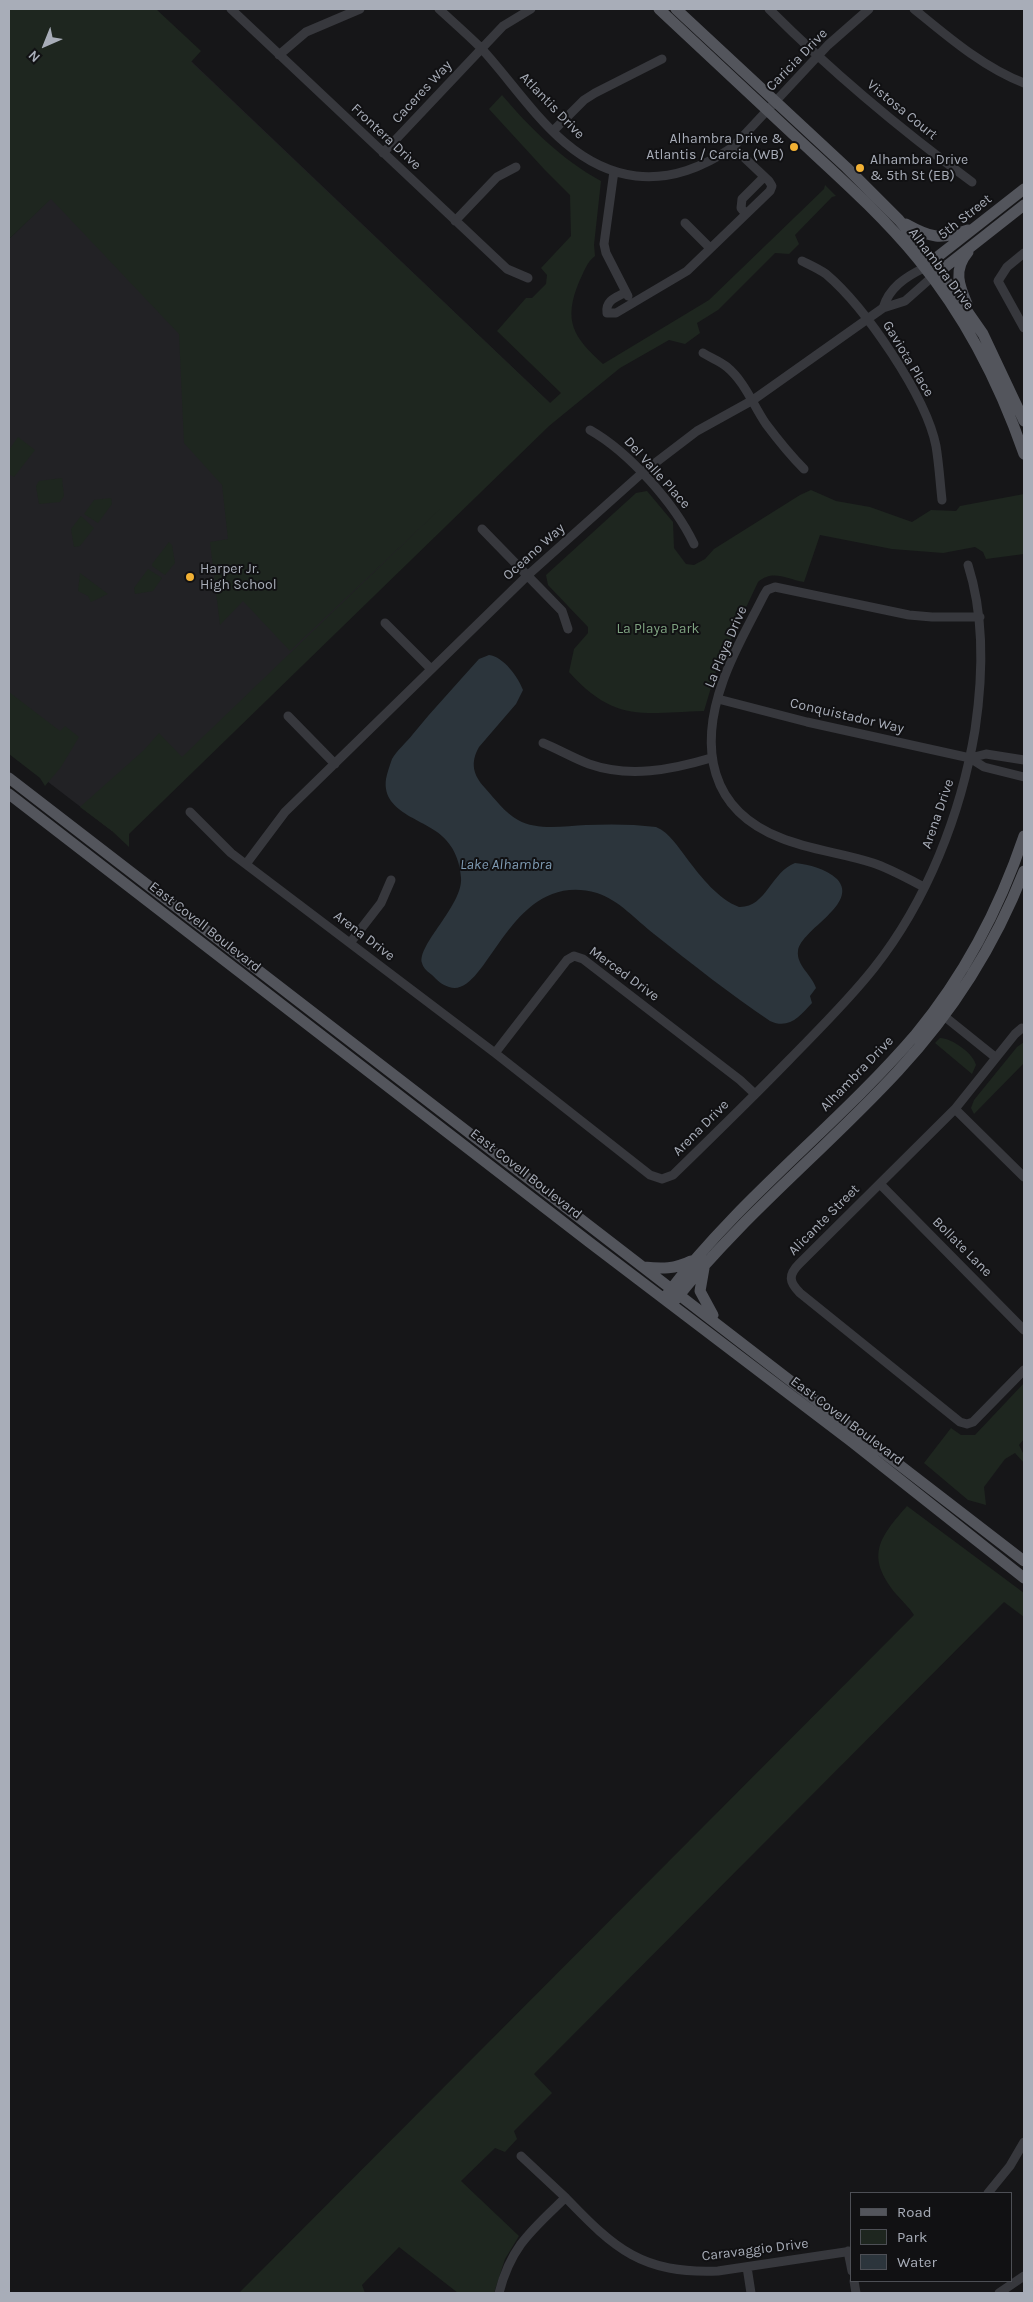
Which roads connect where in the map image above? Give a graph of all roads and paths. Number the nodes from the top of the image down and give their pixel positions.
1 (231, 9) edge
2 (360, 9) edge
3 (439, 9) edge
4 (531, 9) edge
5 (659, 9) edge
6 (676, 9) edge
7 (769, 9) edge
8 (869, 9) edge
9 (914, 9) edge
10 (481, 49) junction
11 (279, 55) junction
12 (817, 57) junction
13 (662, 60) dead end
14 (1024, 83) edge
15 (776, 102) junction
16 (768, 111) junction
17 (553, 131) junction
18 (732, 147) junction
19 (383, 153) junction
20 (516, 167) dead end
21 (614, 171) junction
22 (764, 177) junction
23 (972, 182) dead end
24 (1024, 189) edge
25 (1024, 205) edge
26 (746, 214) junction
27 (898, 220) junction
28 (455, 221) junction
29 (685, 224) dead end
30 (976, 227) junction
31 (974, 244) junction
32 (710, 248) junction
33 (1024, 254) edge
34 (802, 261) dead end
35 (932, 270) junction
36 (528, 278) dead end
37 (626, 292) junction
38 (632, 303) junction
39 (883, 308) junction
40 (973, 318) junction
41 (868, 320) junction
42 (1024, 328) edge
43 (703, 353) dead end
44 (753, 400) junction
45 (1024, 420) edge
46 (590, 430) dead end
47 (1024, 454) edge
48 (804, 469) dead end
49 (642, 473) junction
50 (942, 500) dead end
51 (482, 529) dead end
52 (694, 544) dead end
53 (968, 565) dead end
54 (528, 575) junction
55 (980, 617) junction
56 (385, 623) dead end
57 (568, 629) dead end
58 (432, 669) junction
59 (718, 699) junction
60 (288, 716) dead end
61 (543, 743) dead end
62 (711, 758) junction
63 (970, 758) junction
64 (1024, 760) edge
65 (335, 764) junction
66 (1024, 777) edge
67 (9, 778) edge
68 (9, 794) edge
69 (190, 812) dead end
70 (1024, 836) edge
71 (246, 864) junction
72 (1024, 871) edge
73 (391, 880) dead end
74 (924, 887) junction
75 (350, 943) junction
76 (939, 1013) junction
77 (1024, 1029) edge
78 (495, 1053) junction
79 (995, 1057) junction
80 (755, 1094) junction
81 (955, 1109) junction
82 (1024, 1177) edge
83 (880, 1184) junction
84 (700, 1262) junction
85 (644, 1267) junction
86 (676, 1291) junction
87 (668, 1301) junction
88 (719, 1325) junction
89 (1024, 1330) edge
90 (1024, 1370) edge
91 (1024, 1561) edge
92 (1024, 1578) edge
93 (1024, 2142) edge
94 (521, 2156) dead end
95 (989, 2192) edge
96 (565, 2198) junction
97 (850, 2251) edge
98 (747, 2267) junction
99 (1024, 2276) edge
100 (499, 2293) edge
101 (751, 2293) edge
102 (999, 2293) edge

1 - 11 street, Frontera Drive
2 - 11 street
3 - 10 street, Atlantis Drive
4 - 10 street, Caceres Way
5 - 16 main road, Alhambra Drive
6 - 15 main road, Alhambra Drive
7 - 12 street, Vistosa Court
8 - 12 street, Caricia Drive
9 - 14 street
10 - 17 street, Atlantis Drive
10 - 19 street, Caceres Way
11 - 19 street, Frontera Drive
12 - 15 street, Caricia Drive
12 - 23 street, Vistosa Court
13 - 17 street
15 - 16 street, Caricia Drive
15 - 27 main road, Alhambra Drive
16 - 18 street, Atlantis Drive
16 - 35 main road, Alhambra Drive
17 - 21 street, Atlantis Drive
18 - 21 street, Atlantis Drive
18 - 22 street
19 - 28 street, Frontera Drive
20 - 28 street
21 - 37 street
22 - 26 street
22 - 26 street
24 - 30 main road, 5th Street
25 - 31 main road, 5th Street
26 - 32 street
27 - 30 main road
27 - 35 main road, Alhambra Drive
28 - 36 street, Frontera Drive
29 - 32 street
30 - 35 main road, 5th Street
31 - 35 main road, 5th Street
31 - 40 main road
32 - 38 street
33 - 42 street
34 - 41 street, Gaviota Place
35 - 39 street, Oceano Way
35 - 39 street, Oceano Way
35 - 40 main road, Alhambra Drive
35 - 47 main road, Alhambra Drive
37 - 38 street
37 - 38 street
39 - 41 street, Oceano Way
40 - 45 main road, Alhambra Drive
41 - 44 street, Oceano Way
41 - 50 street, Gaviota Place
43 - 44 street
44 - 48 street
44 - 49 street, Oceano Way
46 - 49 street, Del Valle Place
49 - 52 street, Del Valle Place
49 - 54 street, Oceano Way
51 - 54 street
53 - 55 street, Arena Drive
54 - 57 street
54 - 58 street, Oceano Way
55 - 59 street, La Playa Drive
55 - 63 street, Arena Drive
56 - 58 street
58 - 65 street, Oceano Way
59 - 62 street, La Playa Drive
59 - 63 street, Conquistador Way
60 - 65 street
61 - 62 street
62 - 74 street, La Playa Drive
63 - 64 street, Conquistador Way
63 - 66 street, Conquistador Way
63 - 74 street, Arena Drive
65 - 71 street, Oceano Way
67 - 85 main road, East Covell Boulevard
68 - 87 main road, East Covell Boulevard
69 - 71 street, Arena Drive
70 - 76 main road, Alhambra Drive
71 - 75 street, Arena Drive
72 - 76 main road, Alhambra Drive
73 - 75 street
74 - 80 street, Arena Drive
75 - 78 street, Arena Drive
76 - 79 street
76 - 84 main road, Alhambra Drive
77 - 79 street, Alicante Street
78 - 80 street, Arena Drive
78 - 80 street, Merced Drive
79 - 81 street, Alicante Street
81 - 82 street
81 - 83 street, Alicante Street
83 - 89 street, Bollate Lane
83 - 90 street, Alicante Street
84 - 85 main road
84 - 86 main road, Alhambra Drive
84 - 88 main road
85 - 86 main road, East Covell Boulevard
86 - 87 main road, Alhambra Drive
86 - 88 main road, East Covell Boulevard
87 - 92 main road, East Covell Boulevard
88 - 91 main road, East Covell Boulevard
93 - 95 street
94 - 96 street, Caravaggio Drive
96 - 98 street, Caravaggio Drive
96 - 100 street
97 - 98 street, Caravaggio Drive
98 - 101 street
99 - 102 street

